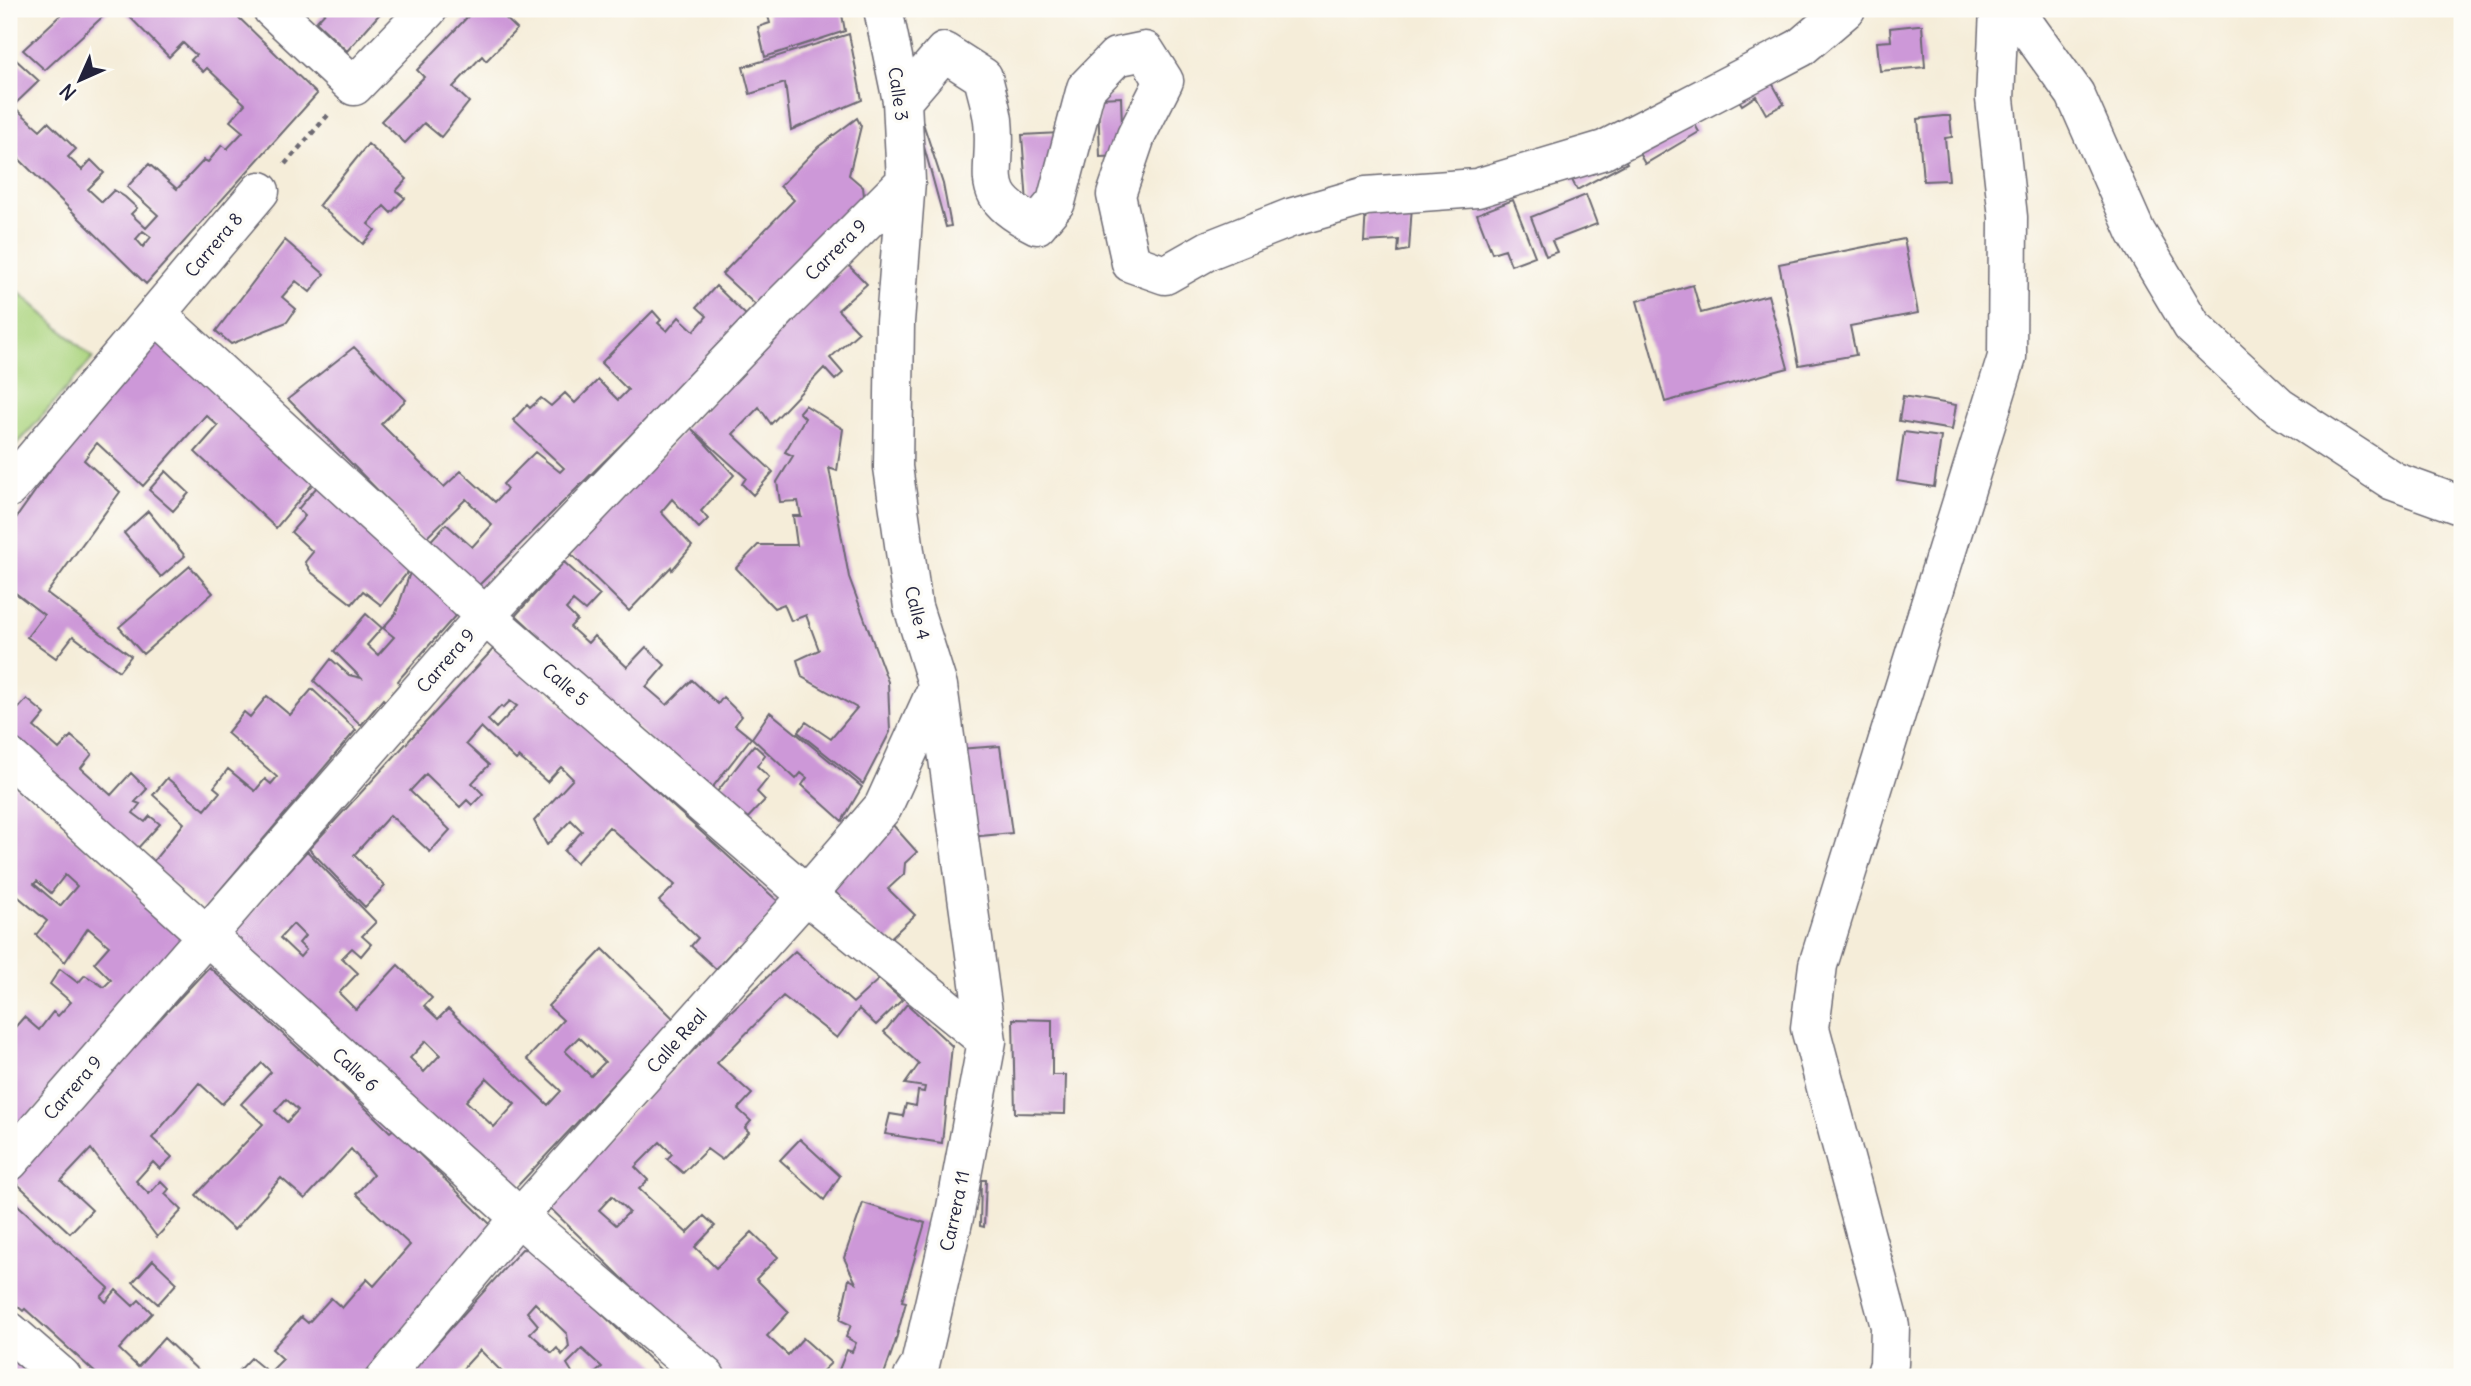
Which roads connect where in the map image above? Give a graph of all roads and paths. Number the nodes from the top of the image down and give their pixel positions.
1 (272, 9) edge
2 (428, 9) edge
3 (883, 9) edge
4 (1846, 9) edge
5 (2000, 9) edge
6 (2014, 9) edge
7 (354, 86) junction
8 (902, 101) junction
9 (906, 181) junction
10 (260, 191) joint
11 (156, 314) junction
12 (9, 488) edge
13 (2462, 506) edge
14 (485, 616) junction
15 (938, 686) junction
16 (9, 757) edge
17 (807, 895) junction
18 (204, 935) junction
19 (987, 1041) junction
20 (9, 1162) edge
21 (519, 1217) junction
22 (9, 1331) edge
23 (62, 1377) edge
24 (385, 1377) edge
25 (706, 1377) edge
26 (913, 1377) edge
27 (1885, 1377) edge

1 - 7 street
2 - 7 street
3 - 8 street, Calle 3
4 - 8 street
5 - 27 street
6 - 13 street
7 - 10 path
8 - 9 street, Calle 3
9 - 14 street, Carrera 9
9 - 15 street, Calle 4
10 - 11 street, Carrera 8
11 - 12 street, Carrera 8
11 - 14 street, Calle 5
14 - 17 street, Calle 5
14 - 18 street, Carrera 9
15 - 17 street, Calle Real
15 - 19 street, Calle 4
16 - 18 street, Calle 6
17 - 19 street, Calle 5
17 - 21 street, Calle Real
18 - 20 street, Carrera 9
18 - 21 street, Calle 6
19 - 26 street, Carrera 11
21 - 24 street, Calle Real
21 - 25 street, Calle 6
22 - 23 street

